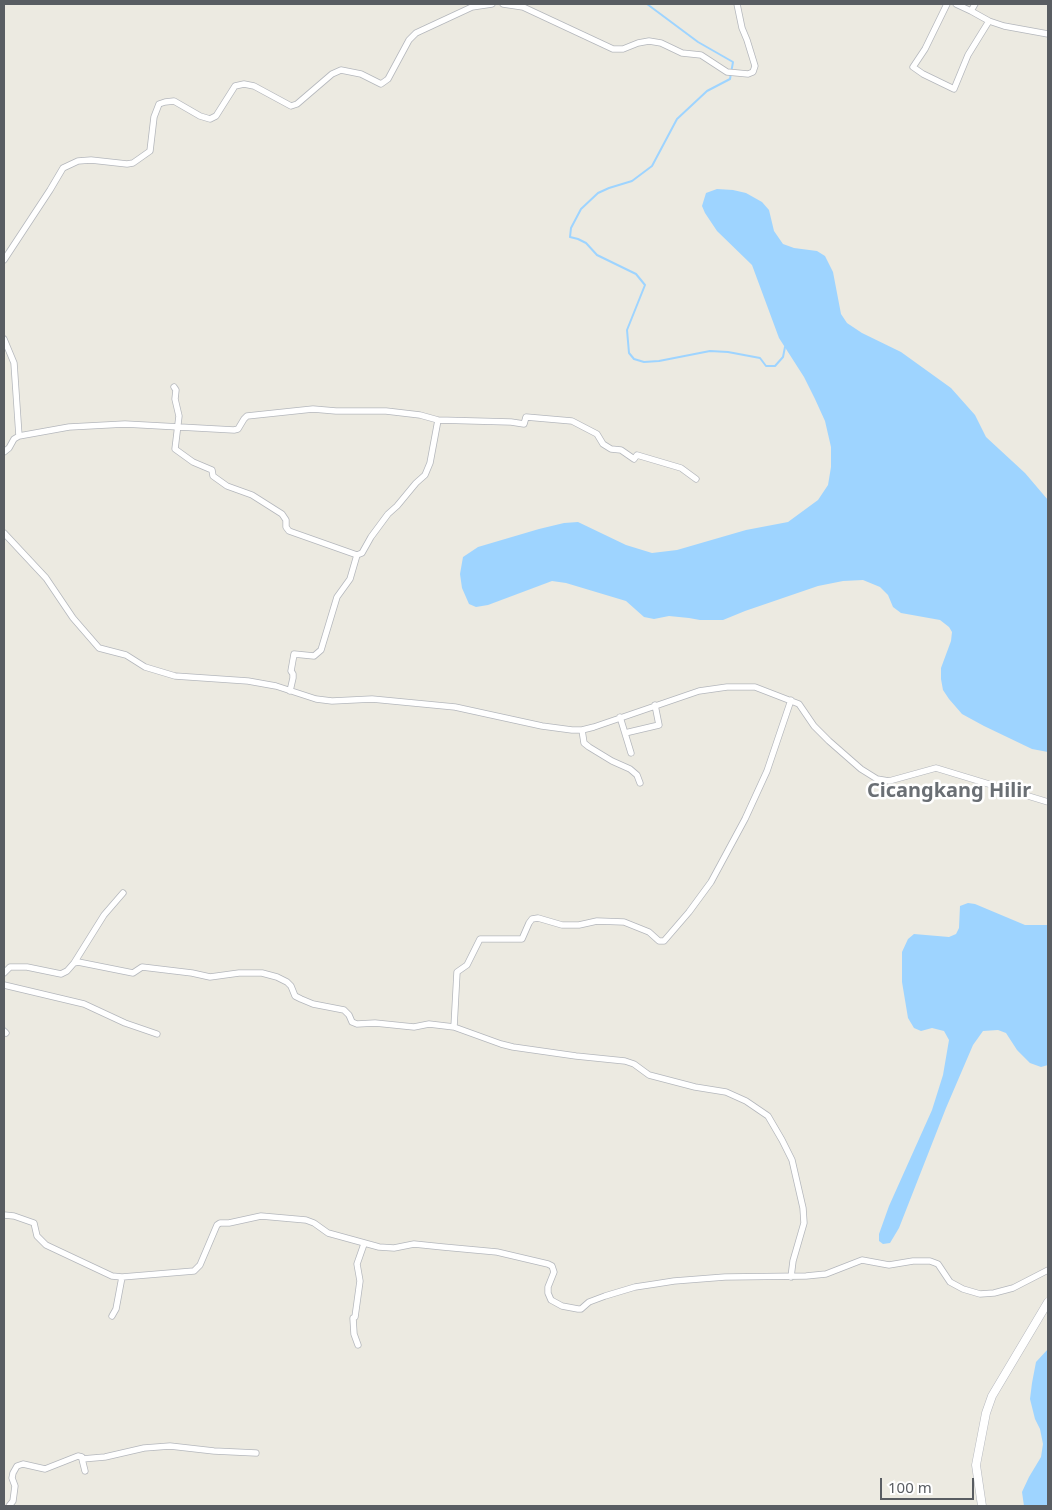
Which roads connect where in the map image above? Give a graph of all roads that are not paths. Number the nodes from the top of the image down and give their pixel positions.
1 (492, 4) edge
2 (503, 4) edge
3 (737, 4) edge
4 (947, 4) edge
5 (956, 4) edge
6 (975, 4) edge
7 (970, 11) junction
8 (989, 21) junction
9 (1048, 34) edge
10 (4, 260) edge
11 (4, 339) edge
12 (174, 387) dead end
13 (438, 420) junction
14 (178, 427) junction
15 (19, 436) junction
16 (4, 452) edge
17 (696, 479) dead end
18 (4, 533) edge
19 (357, 555) junction
20 (290, 691) junction
21 (791, 700) junction
22 (655, 705) junction
23 (620, 717) junction
24 (582, 730) junction
25 (625, 734) junction
26 (631, 753) dead end
27 (640, 783) dead end
28 (1048, 802) edge
29 (123, 893) dead end
30 (74, 962) junction
31 (4, 973) edge
32 (4, 985) edge
33 (454, 1027) junction
34 (157, 1034) dead end
35 (4, 1215) edge
36 (364, 1244) junction
37 (1048, 1270) edge
38 (122, 1277) junction
39 (791, 1277) junction
40 (1048, 1302) edge
41 (112, 1316) dead end
42 (358, 1345) dead end
43 (256, 1453) dead end
44 (82, 1459) junction
45 (85, 1471) dead end
46 (9, 1506) edge
47 (982, 1506) edge

1 - 10 street
2 - 3 street
4 - 8 street
5 - 7 street
6 - 7 street
7 - 8 street
8 - 9 street
11 - 15 street
12 - 14 street
13 - 14 street
13 - 17 street
13 - 19 street
14 - 15 street
14 - 19 street
15 - 16 street
18 - 20 street
19 - 20 street
20 - 24 street
21 - 22 street
21 - 28 street
21 - 33 street
22 - 23 street
22 - 25 street
23 - 24 street
23 - 25 street
24 - 27 street
25 - 26 street
29 - 30 street
30 - 31 street
30 - 33 street
32 - 34 street
33 - 39 street
35 - 38 street
36 - 38 street
36 - 39 street
36 - 42 street
37 - 39 street
38 - 41 street
40 - 47 main road
43 - 44 street
44 - 45 street
44 - 46 street

